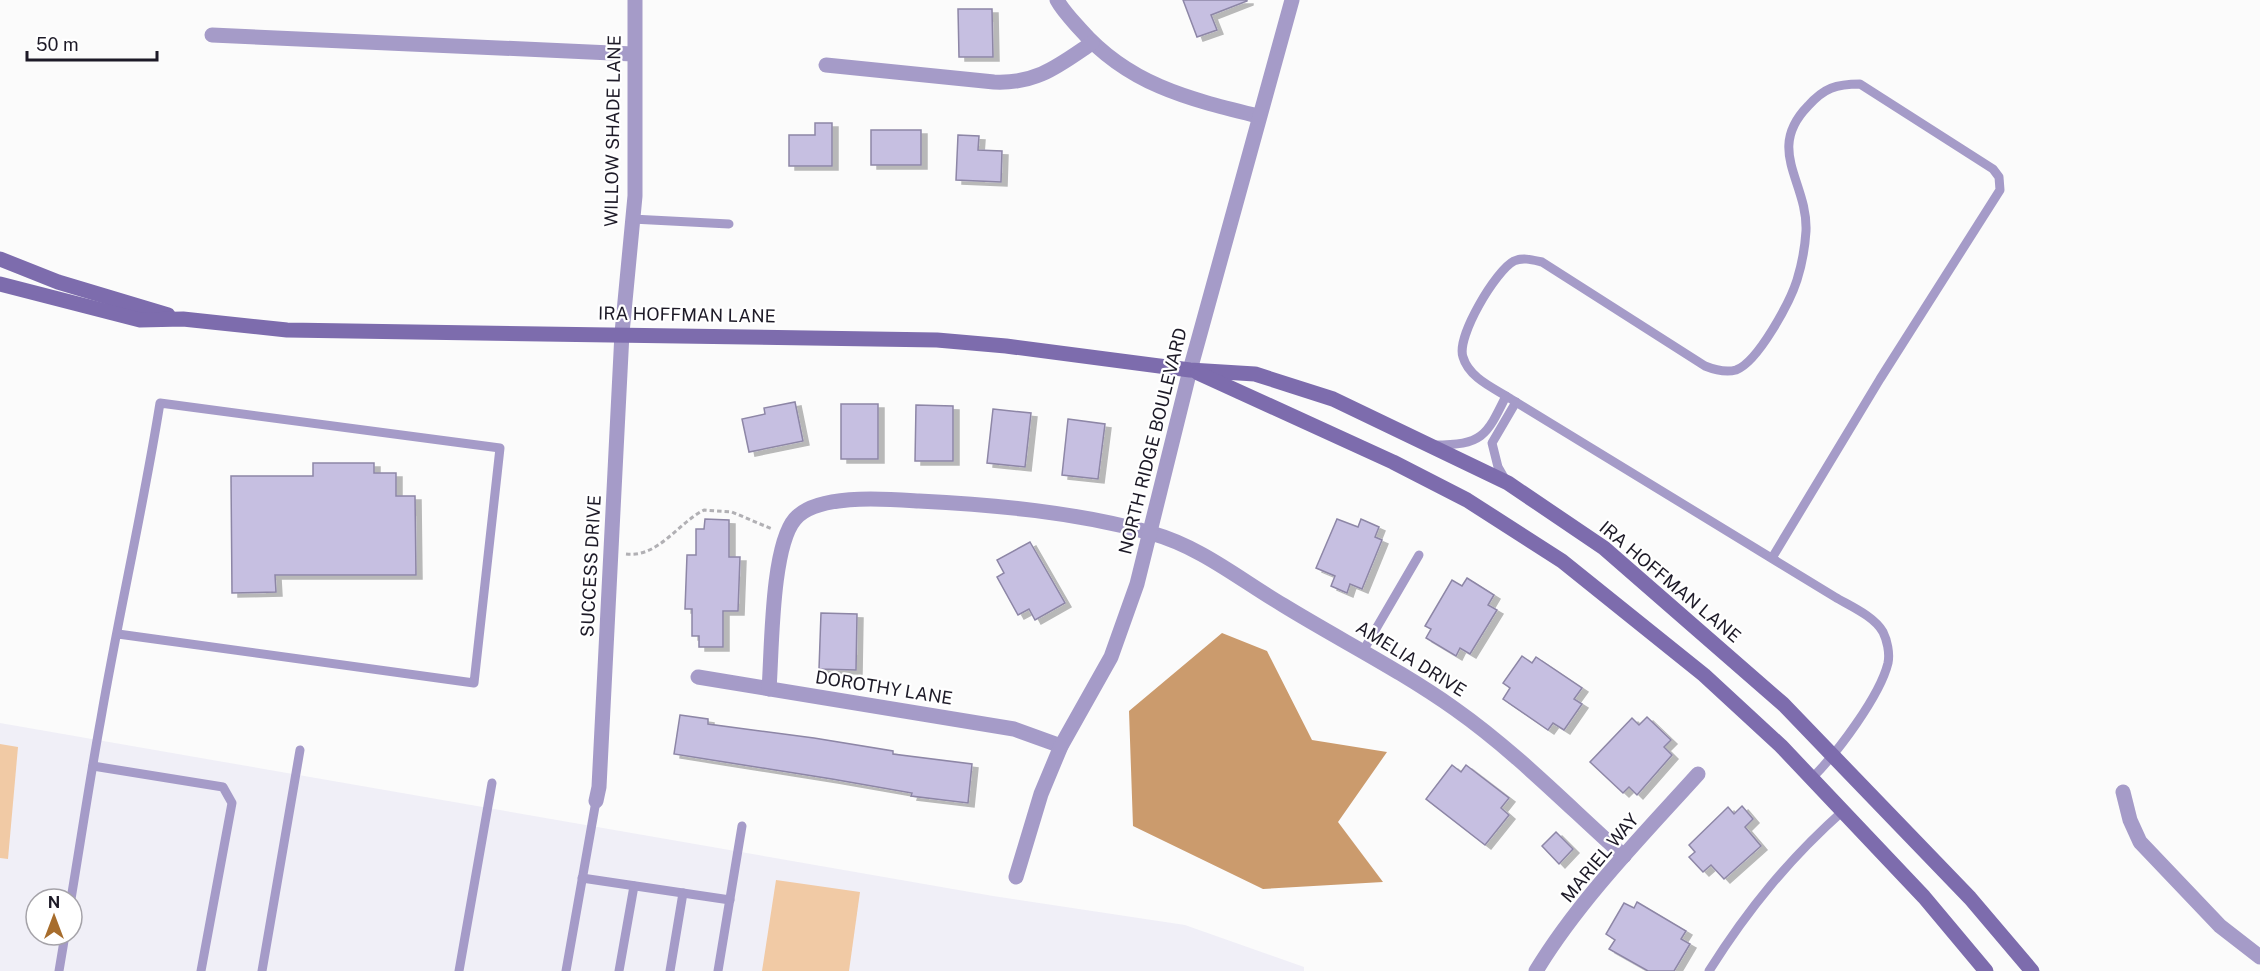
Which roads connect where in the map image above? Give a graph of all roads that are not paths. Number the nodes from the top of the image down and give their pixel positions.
1 (634, 0) edge
2 (1057, 0) edge
3 (1292, 0) edge
4 (212, 35) dead end
5 (1092, 43) junction
6 (633, 54) junction
7 (826, 65) dead end
8 (1258, 116) junction
9 (632, 219) junction
10 (729, 224) dead end
11 (0, 259) edge
12 (0, 284) edge
13 (183, 319) junction
14 (622, 333) junction
15 (1190, 370) junction
16 (1506, 396) junction
17 (1516, 402) junction
18 (1430, 446) junction
19 (1508, 483) junction
20 (1151, 533) junction
21 (1419, 555) dead end
22 (1772, 558) junction
23 (118, 634) junction
24 (1363, 651) junction
25 (698, 678) dead end
26 (769, 689) junction
27 (1061, 746) junction
28 (300, 750) dead end
29 (1832, 758) junction
30 (93, 766) junction
31 (1698, 774) dead end
32 (1813, 777) junction
33 (492, 783) dead end
34 (2123, 792) dead end
35 (596, 801) joint
36 (1844, 810) junction
37 (742, 826) dead end
38 (1624, 856) junction
39 (582, 878) junction
40 (1016, 878) dead end
41 (634, 886) junction
42 (73, 887) edge
43 (683, 892) junction
44 (730, 900) junction
45 (63, 947) edge
46 (2260, 957) edge
47 (59, 971) edge
48 (201, 971) edge
49 (262, 971) edge
50 (459, 971) edge
51 (566, 971) edge
52 (619, 971) edge
53 (670, 971) edge
54 (718, 971) edge
55 (1536, 971) edge
56 (1709, 971) edge
57 (1986, 971) edge
58 (2032, 971) edge

1 - 6 street, WILLOW SHADE LANE
2 - 5 street
3 - 8 street, NORTH RIDGE BOULEVARD
4 - 6 street
5 - 7 street
5 - 8 street
6 - 9 street, WILLOW SHADE LANE
8 - 15 street, NORTH RIDGE BOULEVARD
9 - 10 lane
9 - 14 street, WILLOW SHADE LANE
11 - 13 main road, IRA HOFFMAN LANE
12 - 13 main road, IRA HOFFMAN LANE
13 - 14 main road, IRA HOFFMAN LANE
14 - 15 main road, IRA HOFFMAN LANE
14 - 35 street, SUCCESS DRIVE
15 - 18 main road, IRA HOFFMAN LANE
15 - 20 street, NORTH RIDGE BOULEVARD
15 - 32 main road, IRA HOFFMAN LANE
16 - 17 lane
16 - 18 lane
16 - 22 lane
17 - 19 lane
17 - 22 lane
18 - 19 main road, IRA HOFFMAN LANE
19 - 29 main road, IRA HOFFMAN LANE
20 - 24 street, AMELIA DRIVE
20 - 26 street, AMELIA DRIVE
20 - 27 street, NORTH RIDGE BOULEVARD
21 - 24 lane
22 - 29 lane
23 - 23 lane
23 - 30 lane
24 - 38 street, AMELIA DRIVE
25 - 26 street, DOROTHY LANE
26 - 27 street, DOROTHY LANE
27 - 40 street, NORTH RIDGE BOULEVARD
28 - 49 lane
29 - 32 lane
29 - 58 main road, IRA HOFFMAN LANE
30 - 42 lane
30 - 48 lane
31 - 38 street, MARIEL WAY
32 - 36 main road, IRA HOFFMAN LANE
33 - 50 lane
34 - 46 street
35 - 39 lane
36 - 56 lane
36 - 57 main road, IRA HOFFMAN LANE
37 - 44 lane
38 - 55 street, MARIEL WAY
39 - 41 lane
39 - 51 lane
41 - 43 lane
41 - 52 lane
43 - 44 lane
43 - 53 lane
44 - 54 lane
45 - 47 lane

